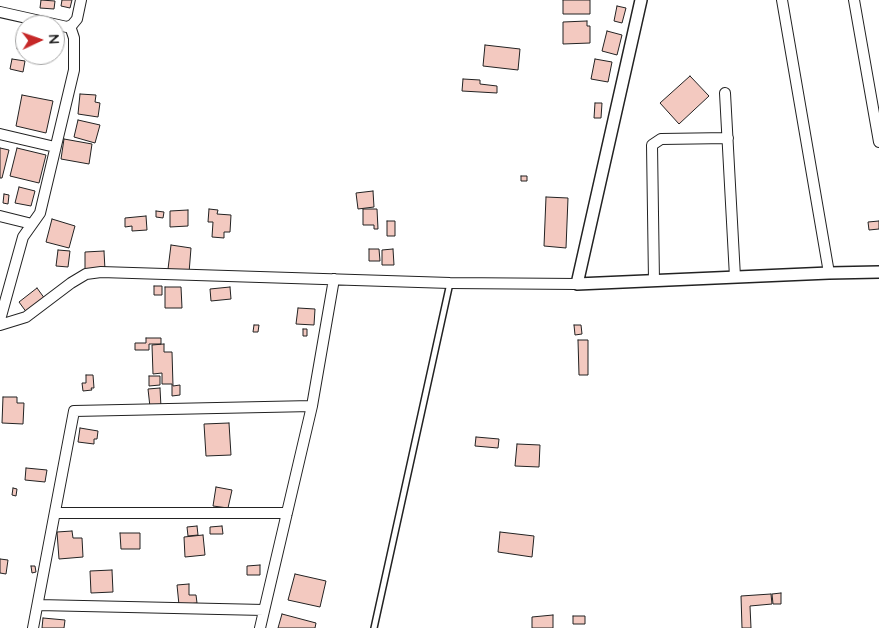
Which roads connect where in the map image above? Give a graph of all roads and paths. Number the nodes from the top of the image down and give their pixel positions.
1 (81, 0) edge
2 (641, 0) edge
3 (782, 0) edge
4 (854, 0) edge
5 (0, 12) edge
6 (70, 26) junction
7 (725, 93) dead end
8 (0, 134) edge
9 (728, 138) junction
10 (879, 142) edge
11 (55, 147) junction
12 (0, 216) edge
13 (32, 224) junction
14 (879, 272) edge
15 (829, 273) junction
16 (735, 277) junction
17 (334, 279) junction
18 (654, 281) junction
19 (450, 283) junction
20 (577, 284) junction
21 (0, 320) edge
22 (0, 325) edge
23 (312, 406) junction
24 (54, 513) junction
25 (287, 513) junction
26 (38, 605) junction
27 (264, 610) junction
28 (33, 628) edge
29 (260, 628) edge
30 (374, 628) edge

1 - 6 street
2 - 20 street
3 - 15 street
4 - 10 street
5 - 6 street
6 - 11 street
7 - 9 street
8 - 11 street
9 - 16 street
9 - 18 street
11 - 13 street
12 - 13 street
13 - 21 street
14 - 15 street
15 - 16 street
16 - 18 street
17 - 19 street
17 - 22 street
17 - 23 street
18 - 20 street
19 - 20 street
19 - 30 lane
23 - 24 street
23 - 25 street
24 - 25 street
24 - 26 street
25 - 27 street
26 - 27 street
26 - 28 street
27 - 29 street

